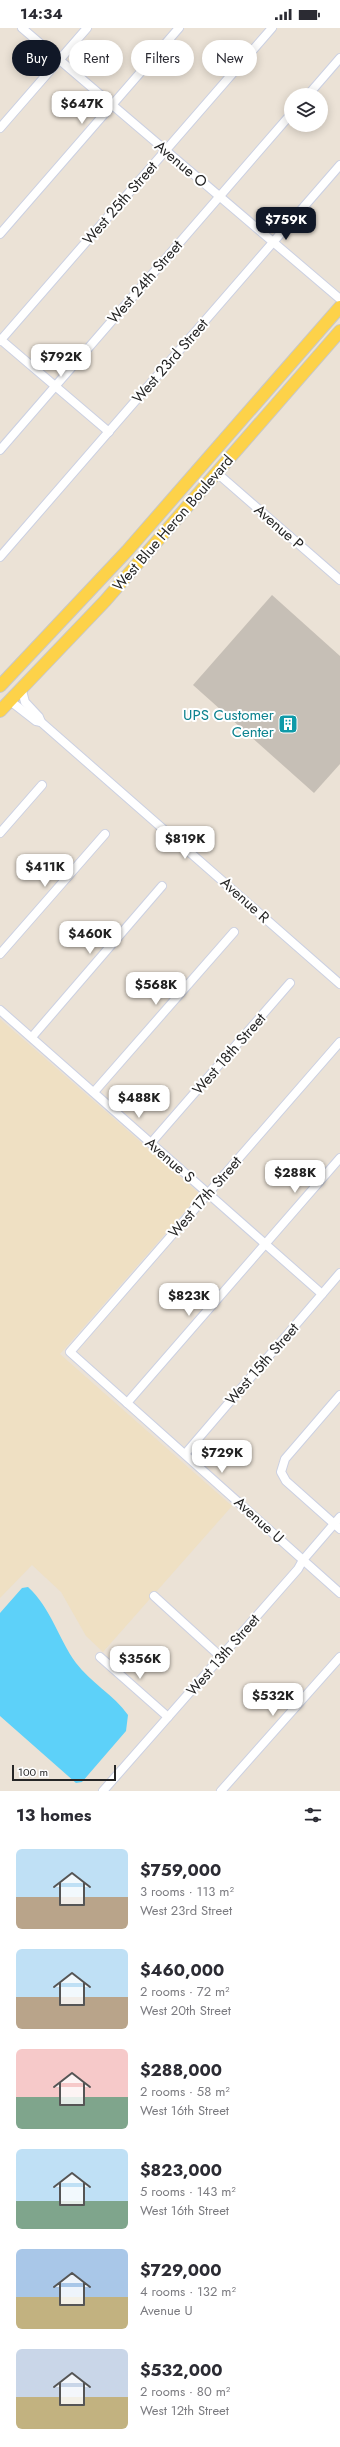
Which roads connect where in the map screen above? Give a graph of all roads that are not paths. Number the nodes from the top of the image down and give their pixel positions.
1 (22, 28) edge
2 (82, 28) edge
3 (87, 28) edge
4 (179, 28) edge
5 (272, 28) edge
6 (36, 40) edge
7 (61, 55) edge
8 (61, 56) edge
9 (340, 58) edge
10 (61, 62) edge
11 (43, 76) edge
12 (44, 76) edge
13 (314, 88) edge
14 (112, 105) junction
15 (284, 122) edge
16 (0, 124) edge
17 (0, 128) edge
18 (166, 150) junction
19 (340, 165) edge
20 (220, 197) junction
21 (0, 234) edge
22 (273, 242) junction
23 (340, 299) edge
24 (340, 307) edge
25 (340, 331) edge
26 (0, 340) edge
27 (55, 386) junction
28 (256, 404) junction
29 (109, 432) junction
30 (0, 450) edge
31 (198, 470) junction
32 (217, 473) junction
33 (154, 546) junction
34 (0, 557) edge
35 (340, 580) edge
36 (0, 686) edge
37 (21, 687) junction
38 (9, 700) junction
39 (0, 711) edge
40 (41, 722) junction
41 (42, 785) dead end
42 (0, 833) edge
43 (105, 834) dead end
44 (162, 886) dead end
45 (234, 932) dead end
46 (0, 954) edge
47 (290, 982) dead end
48 (340, 984) edge
49 (0, 1010) edge
50 (32, 1037) junction
51 (340, 1042) edge
52 (94, 1092) junction
53 (151, 1143) junction
54 (340, 1158) edge
55 (208, 1194) junction
56 (265, 1244) junction
57 (340, 1273) edge
58 (322, 1294) junction
59 (70, 1352) joint
60 (340, 1395) edge
61 (127, 1403) junction
62 (185, 1454) junction
63 (340, 1517) edge
64 (337, 1526) edge
65 (303, 1560) junction
66 (340, 1593) edge
67 (154, 1596) dead end
68 (100, 1657) dead end
69 (221, 1657) junction
70 (340, 1657) edge
71 (168, 1717) junction
72 (103, 1791) edge
73 (221, 1791) edge

1 - 6 street, Avenue O
2 - 7 street
3 - 8 street
4 - 14 street
5 - 18 street, West 25th Street
9 - 13 street
10 - 14 street, Avenue O
11 - 16 street
12 - 17 street
14 - 18 street, Avenue O
14 - 21 street
15 - 20 street, West 24th Street
18 - 20 street, Avenue O
18 - 26 street, West 25th Street
19 - 22 street, West 23rd Street
20 - 22 street, Avenue O
20 - 27 street, West 24th Street
22 - 23 street, Avenue O
22 - 29 street, West 23rd Street
24 - 28 main road, West Blue Heron Boulevard
25 - 32 main road, West Blue Heron Boulevard
26 - 27 street
27 - 29 street
27 - 30 street, West 24th Street
28 - 31 main road, West Blue Heron Boulevard
28 - 32 main road
29 - 34 street, West 23rd Street
31 - 33 main road
31 - 36 main road, West Blue Heron Boulevard
32 - 33 main road, West Blue Heron Boulevard
32 - 35 street, Avenue P
33 - 37 main road, West Blue Heron Boulevard
37 - 38 main road, West Blue Heron Boulevard
37 - 40 street, Avenue R
38 - 39 main road, West Blue Heron Boulevard
38 - 40 street, Avenue R
40 - 48 street, Avenue R
41 - 42 street
43 - 46 street
44 - 50 street
45 - 52 street
47 - 53 street, West 18th Street
49 - 50 street, Avenue S
50 - 52 street, Avenue S
51 - 55 street, West 17th Street
52 - 53 street, Avenue S
53 - 55 street, Avenue S
54 - 56 street
55 - 56 street, Avenue S
55 - 59 street, West 17th Street
56 - 58 street, Avenue S
56 - 61 street
57 - 58 street, West 15th Street
58 - 62 street, West 15th Street
59 - 61 street, Avenue U
60 - 64 street
61 - 62 street, Avenue U
62 - 65 street, Avenue U
63 - 64 street, West 13th Street
64 - 65 street, West 13th Street
65 - 66 street, Avenue U
65 - 69 street, West 13th Street
67 - 69 street
68 - 71 street
69 - 71 street, West 13th Street
70 - 73 street
71 - 72 street, West 13th Street

